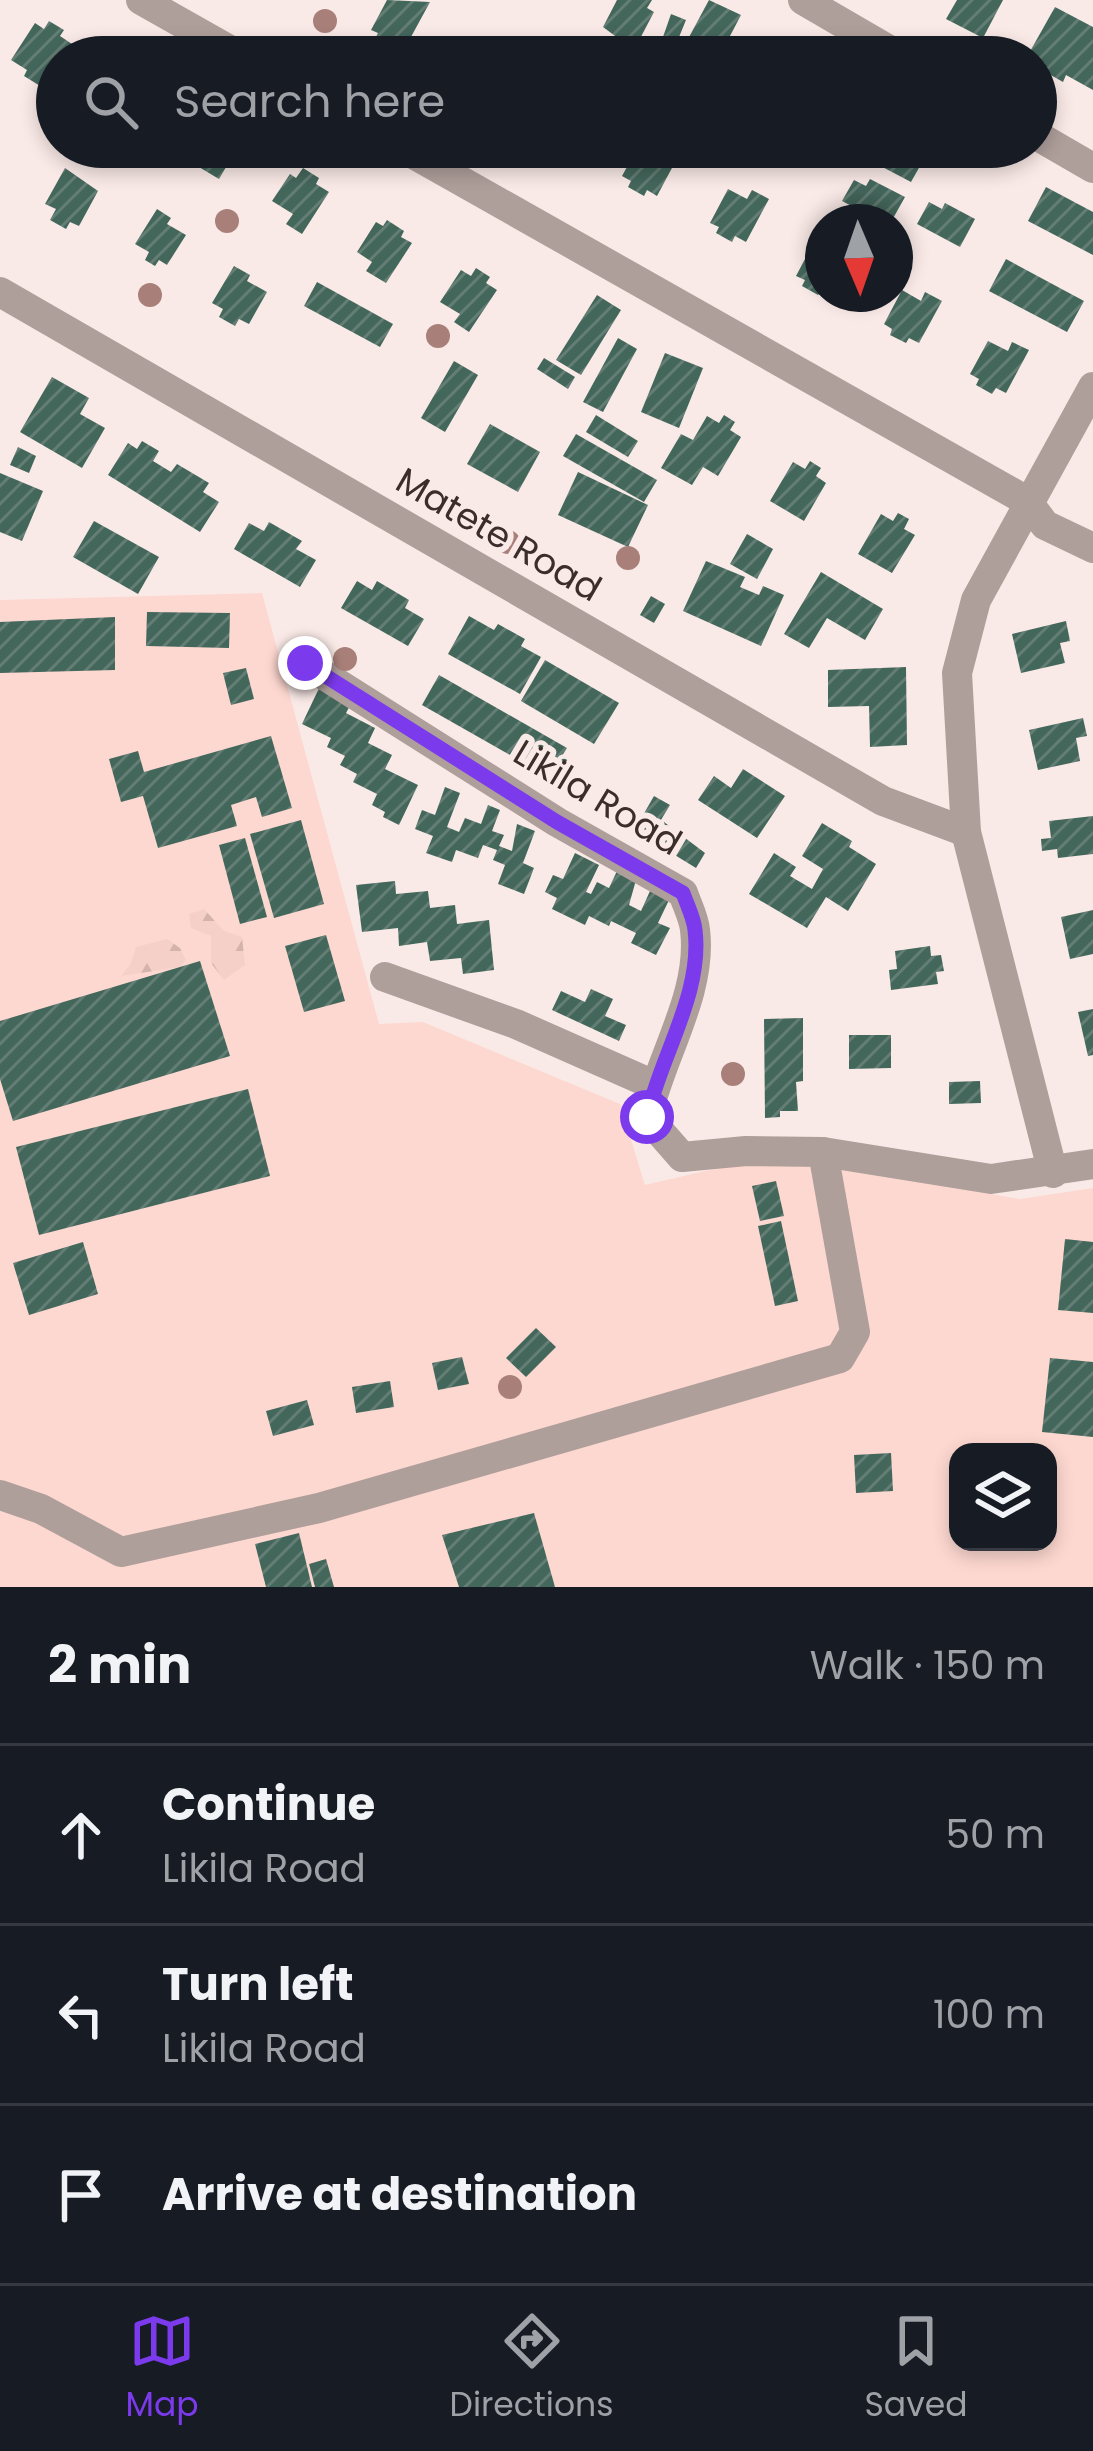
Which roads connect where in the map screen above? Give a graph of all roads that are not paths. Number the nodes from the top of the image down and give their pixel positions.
1 (141, 0) edge
2 (802, 0) edge
3 (205, 36) edge
4 (865, 36) edge
5 (1057, 147) edge
6 (438, 168) edge
7 (1093, 168) edge
8 (0, 292) edge
9 (1093, 387) edge
10 (1027, 502) junction
11 (1093, 548) edge
12 (305, 663) dead end
13 (966, 832) junction
14 (385, 976) dead end
15 (654, 1085) junction
16 (823, 1152) junction
17 (1093, 1164) edge
18 (1052, 1173) junction
19 (0, 1495) edge

1 - 3 street
2 - 4 street
5 - 7 street
6 - 10 street
8 - 13 street, Matete Road
9 - 10 street
10 - 11 street
10 - 13 street
12 - 15 street, Likila Road
13 - 18 street
14 - 15 street
15 - 16 street
16 - 18 street
16 - 19 street
17 - 18 street

